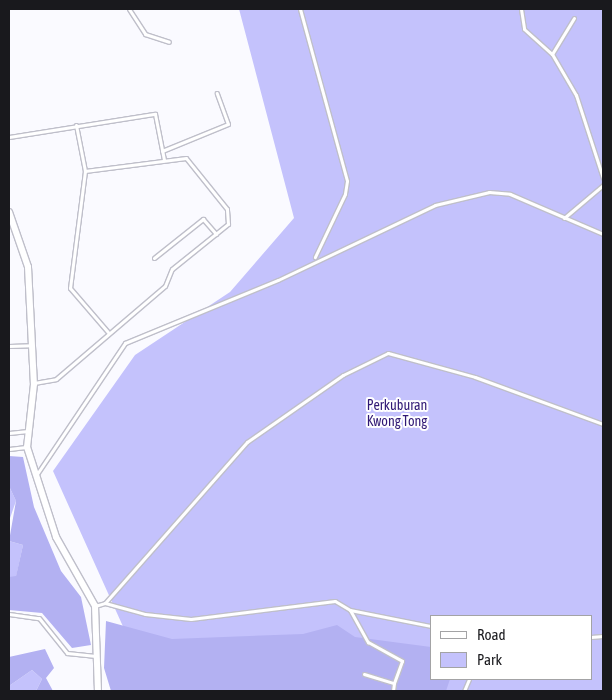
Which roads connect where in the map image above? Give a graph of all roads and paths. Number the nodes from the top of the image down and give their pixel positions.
1 (129, 9) edge
2 (300, 9) edge
3 (521, 9) edge
4 (574, 18) dead end
5 (169, 42) dead end
6 (552, 54) junction
7 (217, 93) dead end
8 (76, 125) junction
9 (9, 137) edge
10 (162, 151) junction
11 (164, 160) junction
12 (85, 171) junction
13 (603, 178) edge
14 (603, 184) edge
15 (9, 212) edge
16 (564, 218) junction
17 (10, 220) edge
18 (216, 234) junction
19 (603, 234) edge
20 (154, 258) dead end
21 (314, 259) junction
22 (108, 332) junction
23 (32, 345) junction
24 (9, 346) edge
25 (34, 384) junction
26 (603, 424) edge
27 (28, 431) junction
28 (9, 432) edge
29 (27, 447) junction
30 (9, 449) edge
31 (35, 478) junction
32 (105, 603) junction
33 (95, 606) junction
34 (350, 610) junction
35 (9, 614) edge
36 (430, 626) edge
37 (98, 656) junction
38 (364, 674) dead end
39 (394, 683) junction
40 (98, 691) edge
41 (393, 691) edge

1 - 5 lane
2 - 21 lane
3 - 6 lane
4 - 6 lane
6 - 13 lane
7 - 10 lane
8 - 9 lane
8 - 10 lane
8 - 12 lane
10 - 11 lane
11 - 12 lane
11 - 18 lane
12 - 22 lane
14 - 16 lane
15 - 17 street
16 - 19 lane
16 - 21 lane
17 - 23 street
18 - 20 lane
18 - 22 lane
21 - 31 lane
22 - 25 lane
23 - 24 lane
23 - 25 street
25 - 27 street
26 - 32 lane
27 - 28 lane
27 - 29 street
29 - 30 lane
29 - 31 street
31 - 33 street
32 - 33 lane
32 - 34 lane
33 - 37 street
34 - 36 lane
34 - 39 lane
35 - 37 lane
37 - 40 street
38 - 39 lane
39 - 41 lane

